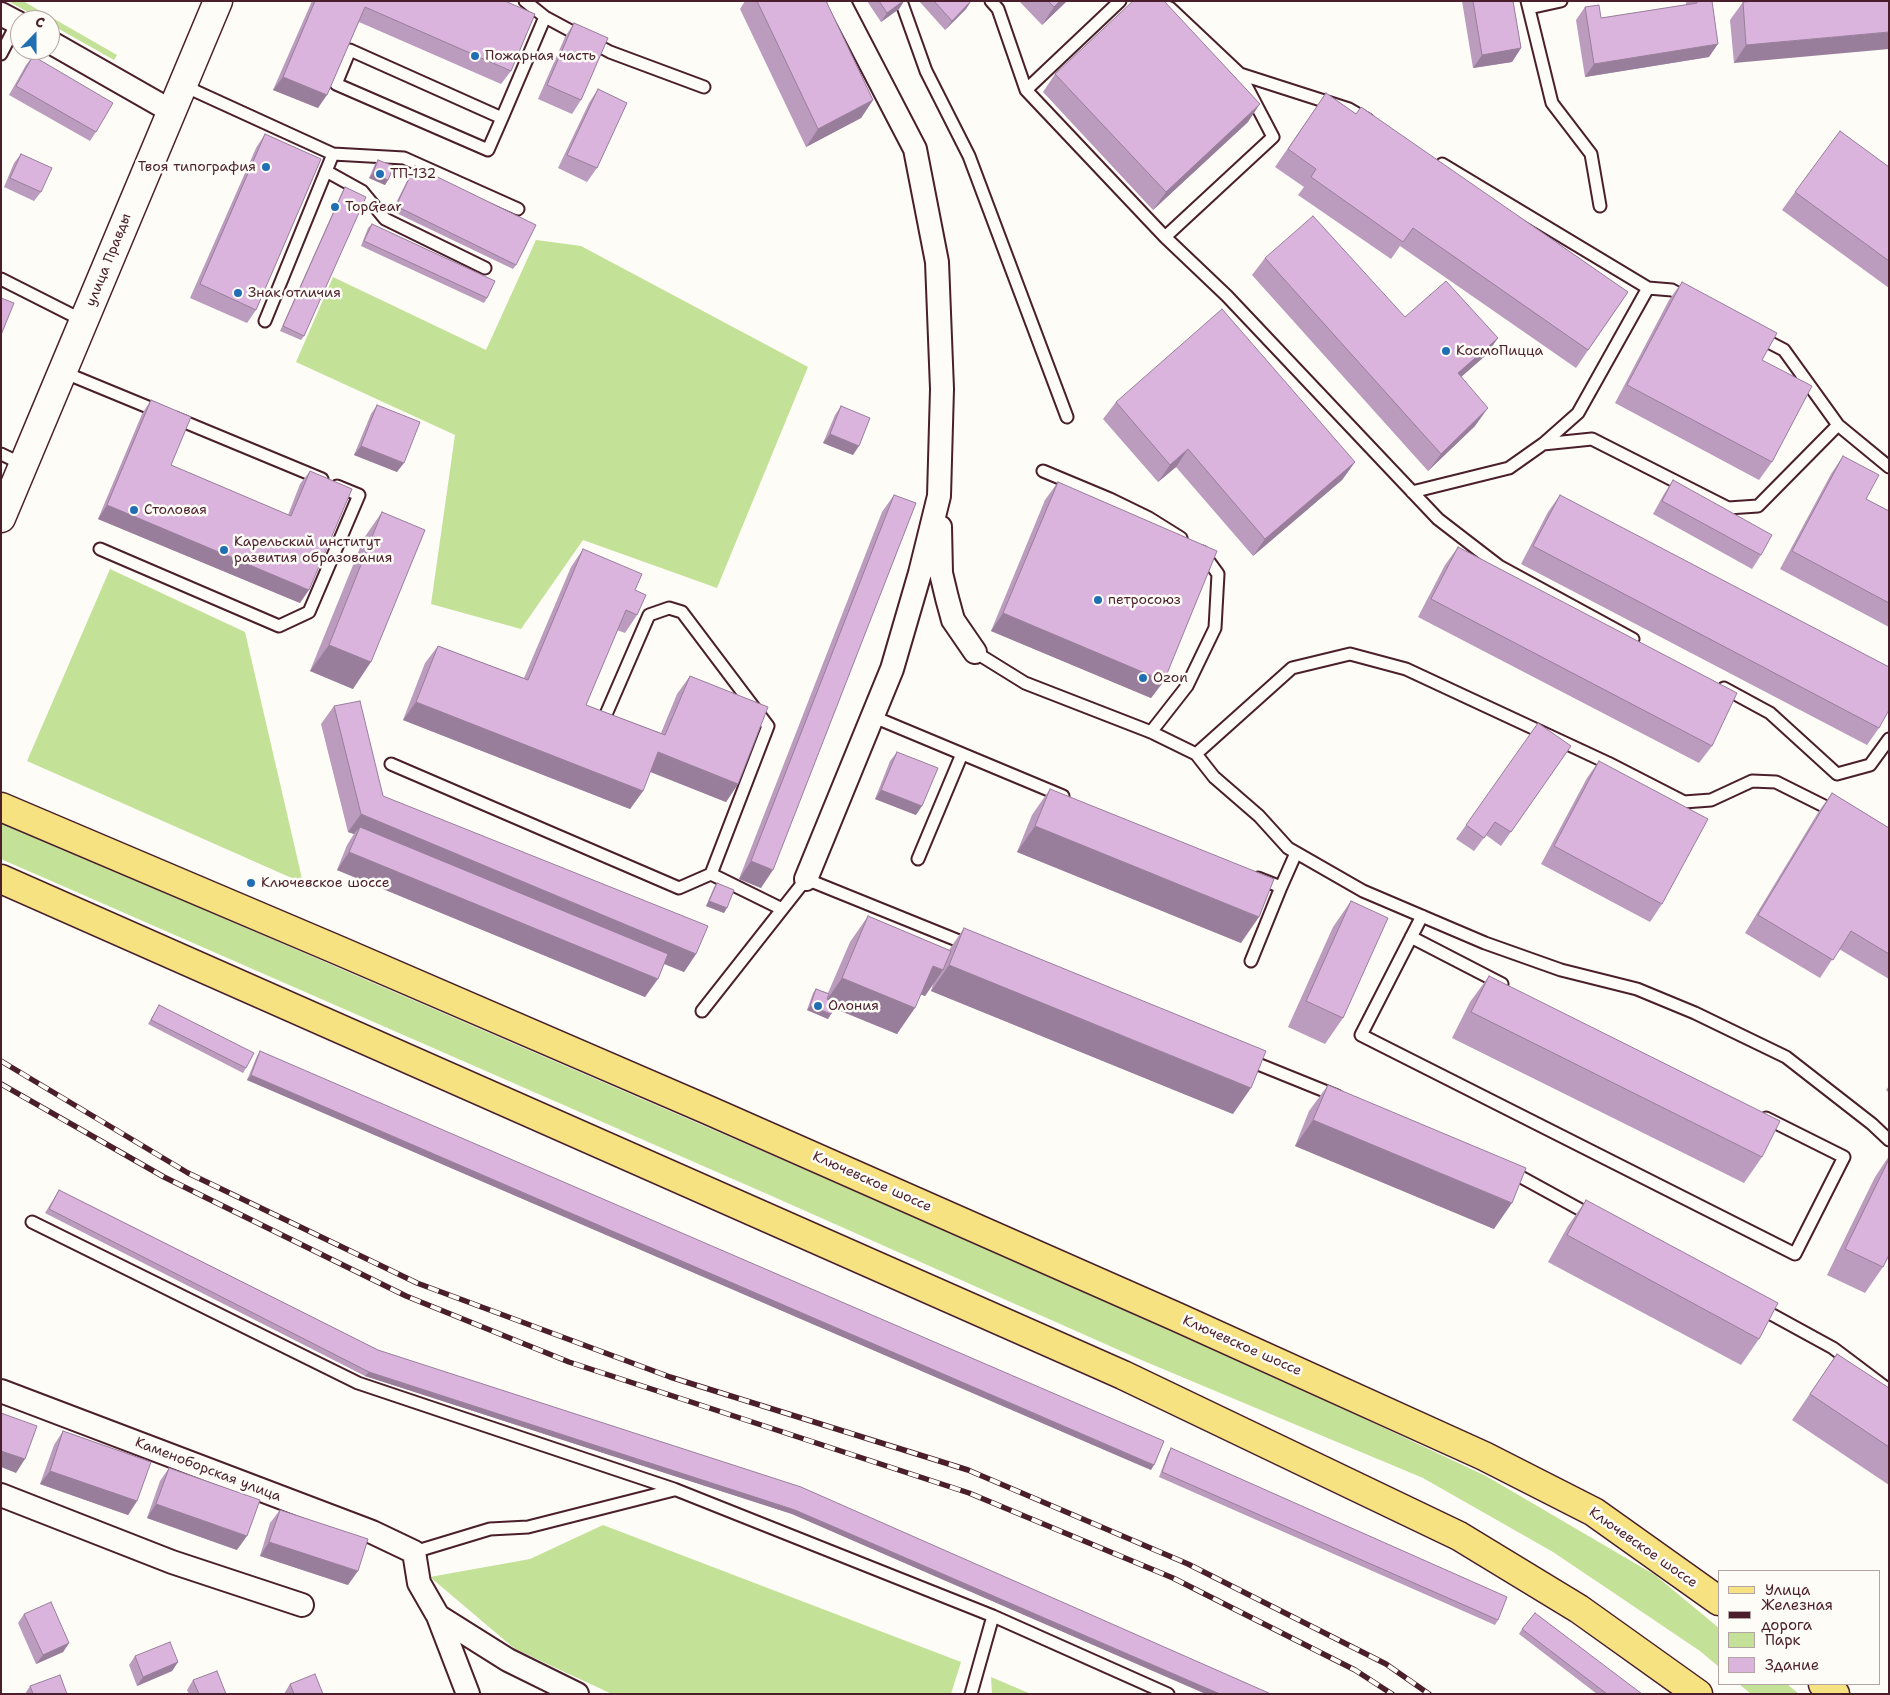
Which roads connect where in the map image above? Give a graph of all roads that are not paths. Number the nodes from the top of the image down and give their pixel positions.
1 (218, 1) edge
2 (525, 1) edge
3 (838, 1) edge
4 (902, 1) edge
5 (991, 1) edge
6 (1120, 1) edge
7 (1154, 1) edge
8 (1561, 1) edge
9 (1528, 5) edge
10 (545, 16) junction
11 (10, 28) edge
12 (60, 48) edge
13 (1, 54) edge
14 (1240, 74) junction
15 (182, 85) junction
16 (704, 87) dead end
17 (1026, 90) junction
18 (171, 110) junction
19 (502, 118) junction
20 (1375, 124) edge
21 (333, 154) junction
22 (1435, 160) edge
23 (326, 171) junction
24 (1600, 206) dead end
25 (518, 209) dead end
26 (1165, 237) junction
27 (485, 268) dead end
28 (1, 279) edge
29 (1648, 288) junction
30 (1698, 304) edge
31 (84, 321) junction
32 (265, 321) dead end
33 (1749, 332) edge
34 (63, 372) junction
35 (1067, 416) dead end
36 (1838, 425) junction
37 (1542, 444) junction
38 (13, 460) edge
39 (1889, 467) edge
40 (1043, 471) dead end
41 (1412, 492) junction
42 (939, 496) junction
43 (1, 518) edge
44 (100, 550) dead end
45 (1639, 642) edge
46 (975, 652) joint
47 (1718, 685) edge
48 (608, 712) edge
49 (874, 717) junction
50 (1151, 732) junction
51 (1889, 739) edge
52 (962, 754) junction
53 (1196, 754) junction
54 (391, 764) dead end
55 (1072, 800) edge
56 (1, 807) edge
57 (1846, 817) edge
58 (1296, 853) junction
59 (918, 859) dead end
60 (1245, 872) edge
61 (711, 874) junction
62 (1, 879) edge
63 (806, 879) junction
64 (1282, 887) junction
65 (782, 909) junction
66 (1422, 916) junction
67 (1411, 937) junction
68 (977, 949) edge
69 (1251, 961) dead end
70 (1517, 991) edge
71 (702, 1011) dead end
72 (1238, 1056) edge
73 (1349, 1101) edge
74 (1756, 1112) edge
75 (1889, 1140) edge
76 (1502, 1166) edge
77 (32, 1222) dead end
78 (1603, 1222) edge
79 (1749, 1302) edge
80 (1889, 1390) edge
81 (1, 1391) edge
82 (674, 1489) junction
83 (1, 1495) edge
84 (414, 1552) junction
85 (1718, 1600) edge
86 (302, 1605) dead end
87 (438, 1616) junction
88 (993, 1616) junction
89 (1824, 1685) edge
90 (468, 1694) edge
91 (577, 1694) edge
92 (971, 1694) edge
93 (1168, 1694) edge
94 (1698, 1694) edge
95 (1835, 1694) edge

1 - 15 main road, улица Правды
2 - 10 lane
3 - 42 street
4 - 35 lane
5 - 17 lane
6 - 17 lane
7 - 14 lane
8 - 9 lane
9 - 24 lane
10 - 16 lane
10 - 19 lane
11 - 13 lane
12 - 18 street
14 - 20 lane
14 - 26 lane
15 - 18 main road, улица Правды
15 - 21 lane
17 - 26 lane
18 - 31 main road, улица Правды
19 - 19 lane
21 - 23 lane
21 - 25 lane
22 - 29 lane
23 - 27 lane
23 - 32 lane
26 - 41 lane
28 - 31 lane
29 - 30 lane
29 - 37 lane
31 - 34 main road, улица Правды
33 - 36 lane
34 - 38 main road, улица Правды
34 - 44 lane
36 - 37 lane
36 - 39 lane
37 - 41 lane
38 - 43 main road, улица Правды
40 - 50 lane
41 - 45 lane
42 - 46 street
42 - 49 street
46 - 50 lane
47 - 51 lane
48 - 61 lane
49 - 52 lane
49 - 63 street
50 - 53 lane
52 - 55 lane
52 - 59 lane
53 - 57 lane
53 - 58 lane
54 - 61 lane
56 - 85 main road, Ключевское шоссе
58 - 64 lane
58 - 66 lane
60 - 64 lane
61 - 65 lane
62 - 94 main road
63 - 65 lane
63 - 68 lane
64 - 69 lane
65 - 71 lane
66 - 67 lane
66 - 75 lane
67 - 70 lane
67 - 74 lane
72 - 73 lane
76 - 78 lane
77 - 82 lane
79 - 80 lane
81 - 84 street, Каменоборская улица
82 - 84 lane
82 - 88 lane
83 - 86 street
84 - 87 street
87 - 90 street
87 - 91 street
88 - 92 lane
88 - 93 lane
89 - 95 main road

